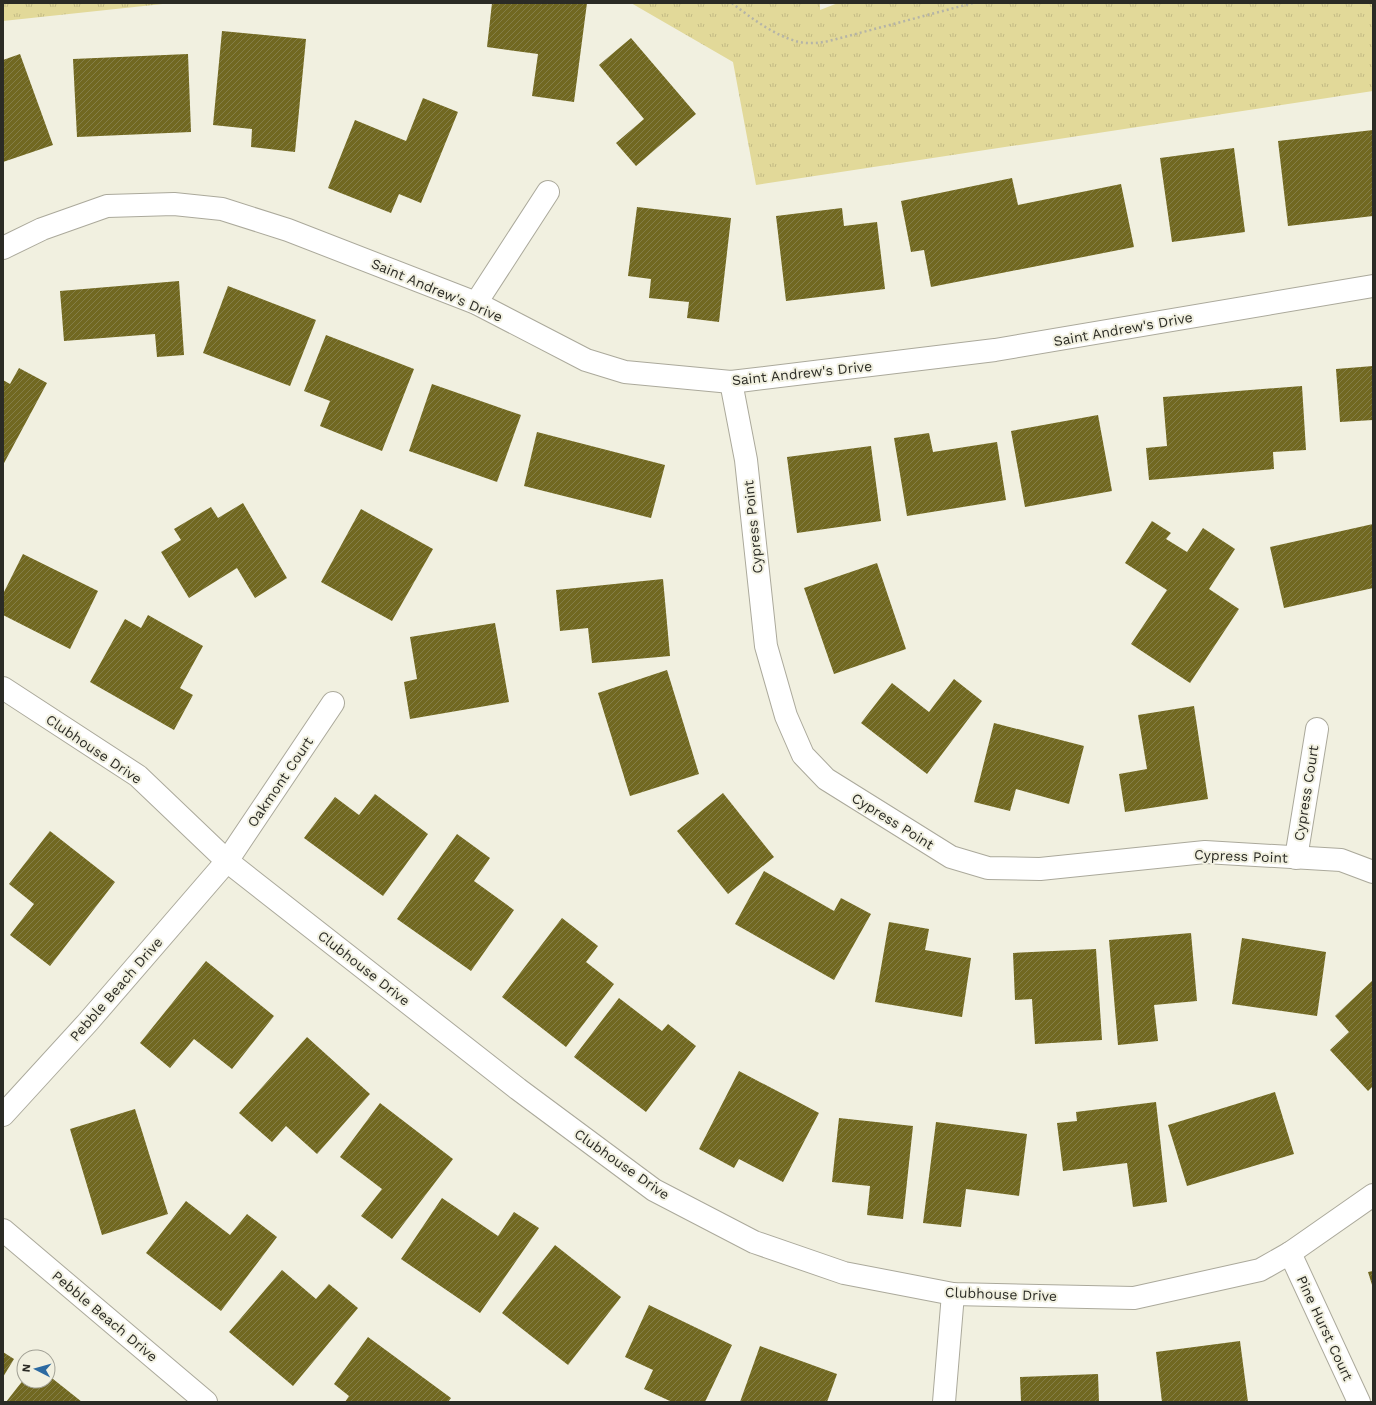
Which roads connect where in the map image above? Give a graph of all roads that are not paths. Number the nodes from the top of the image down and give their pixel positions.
1 (548, 192) dead end
2 (3, 248) edge
3 (1373, 286) edge
4 (476, 303) junction
5 (731, 382) junction
6 (3, 688) edge
7 (333, 703) dead end
8 (1317, 729) dead end
9 (1296, 858) junction
10 (227, 861) junction
11 (1373, 872) edge
12 (3, 1115) edge
13 (1373, 1195) edge
14 (3, 1230) edge
15 (1290, 1253) junction
16 (953, 1294) junction
17 (206, 1402) edge
18 (944, 1402) edge
19 (1359, 1402) edge

1 - 4 street
2 - 4 street, Saint Andrew's Drive
3 - 5 street, Saint Andrew's Drive
4 - 5 street, Saint Andrew's Drive
5 - 9 street, Cypress Point
6 - 10 street, Clubhouse Drive
7 - 10 street, Oakmont Court
8 - 9 street, Cypress Court
9 - 11 street, Cypress Point
10 - 12 street, Pebble Beach Drive
10 - 16 street, Clubhouse Drive
13 - 15 street, Clubhouse Drive
14 - 17 street, Pebble Beach Drive
15 - 16 street, Clubhouse Drive
15 - 19 street, Pine Hurst Court
16 - 18 street

